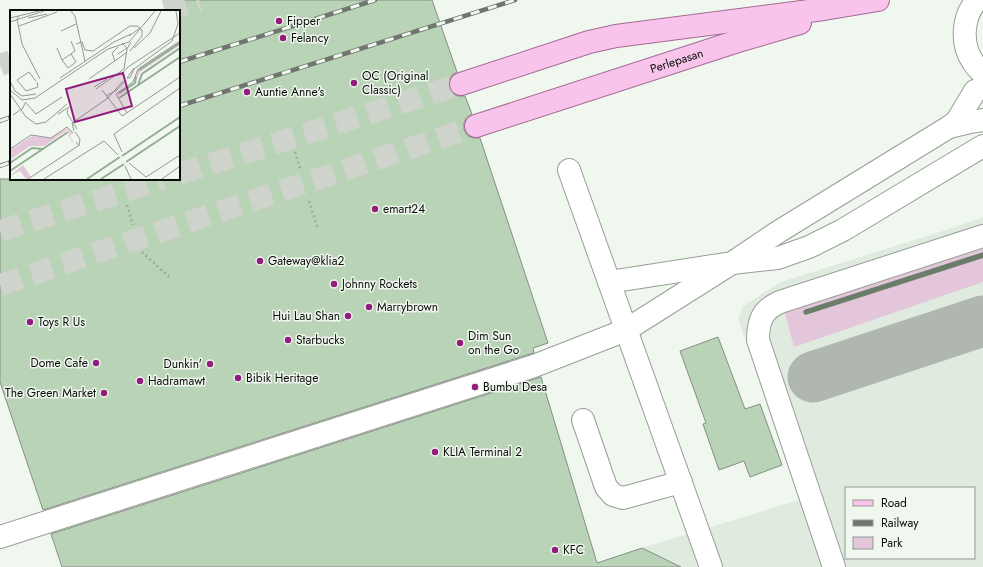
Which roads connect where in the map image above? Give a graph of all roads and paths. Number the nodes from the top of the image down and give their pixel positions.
1 (878, 0) edge
2 (977, 0) edge
3 (980, 80) edge
4 (461, 84) tunnel mouth
5 (983, 114) edge
6 (983, 120) edge
7 (476, 126) tunnel mouth
8 (949, 127) junction
9 (983, 146) edge
10 (295, 152) dead end
11 (569, 170) dead end
12 (301, 171) dead end
13 (309, 201) dead end
14 (127, 205) dead end
15 (133, 225) dead end
16 (318, 230) dead end
17 (983, 236) edge
18 (142, 252) dead end
19 (732, 263) junction
20 (169, 277) dead end
21 (609, 282) junction
22 (626, 330) junction
23 (583, 420) dead end
24 (681, 482) junction
25 (0, 537) edge
26 (711, 567) edge
27 (834, 567) edge

1 - 4 main road
1 - 7 main road, Perlepasan
2 - 3 lane
3 - 5 lane
3 - 8 lane
6 - 8 lane
8 - 19 lane
9 - 19 lane
10 - 12 path
11 - 21 lane
13 - 16 path
14 - 15 path
17 - 27 lane
18 - 20 path
19 - 21 lane
19 - 22 lane
21 - 22 lane
22 - 24 lane
22 - 25 lane
23 - 24 lane
24 - 26 lane

